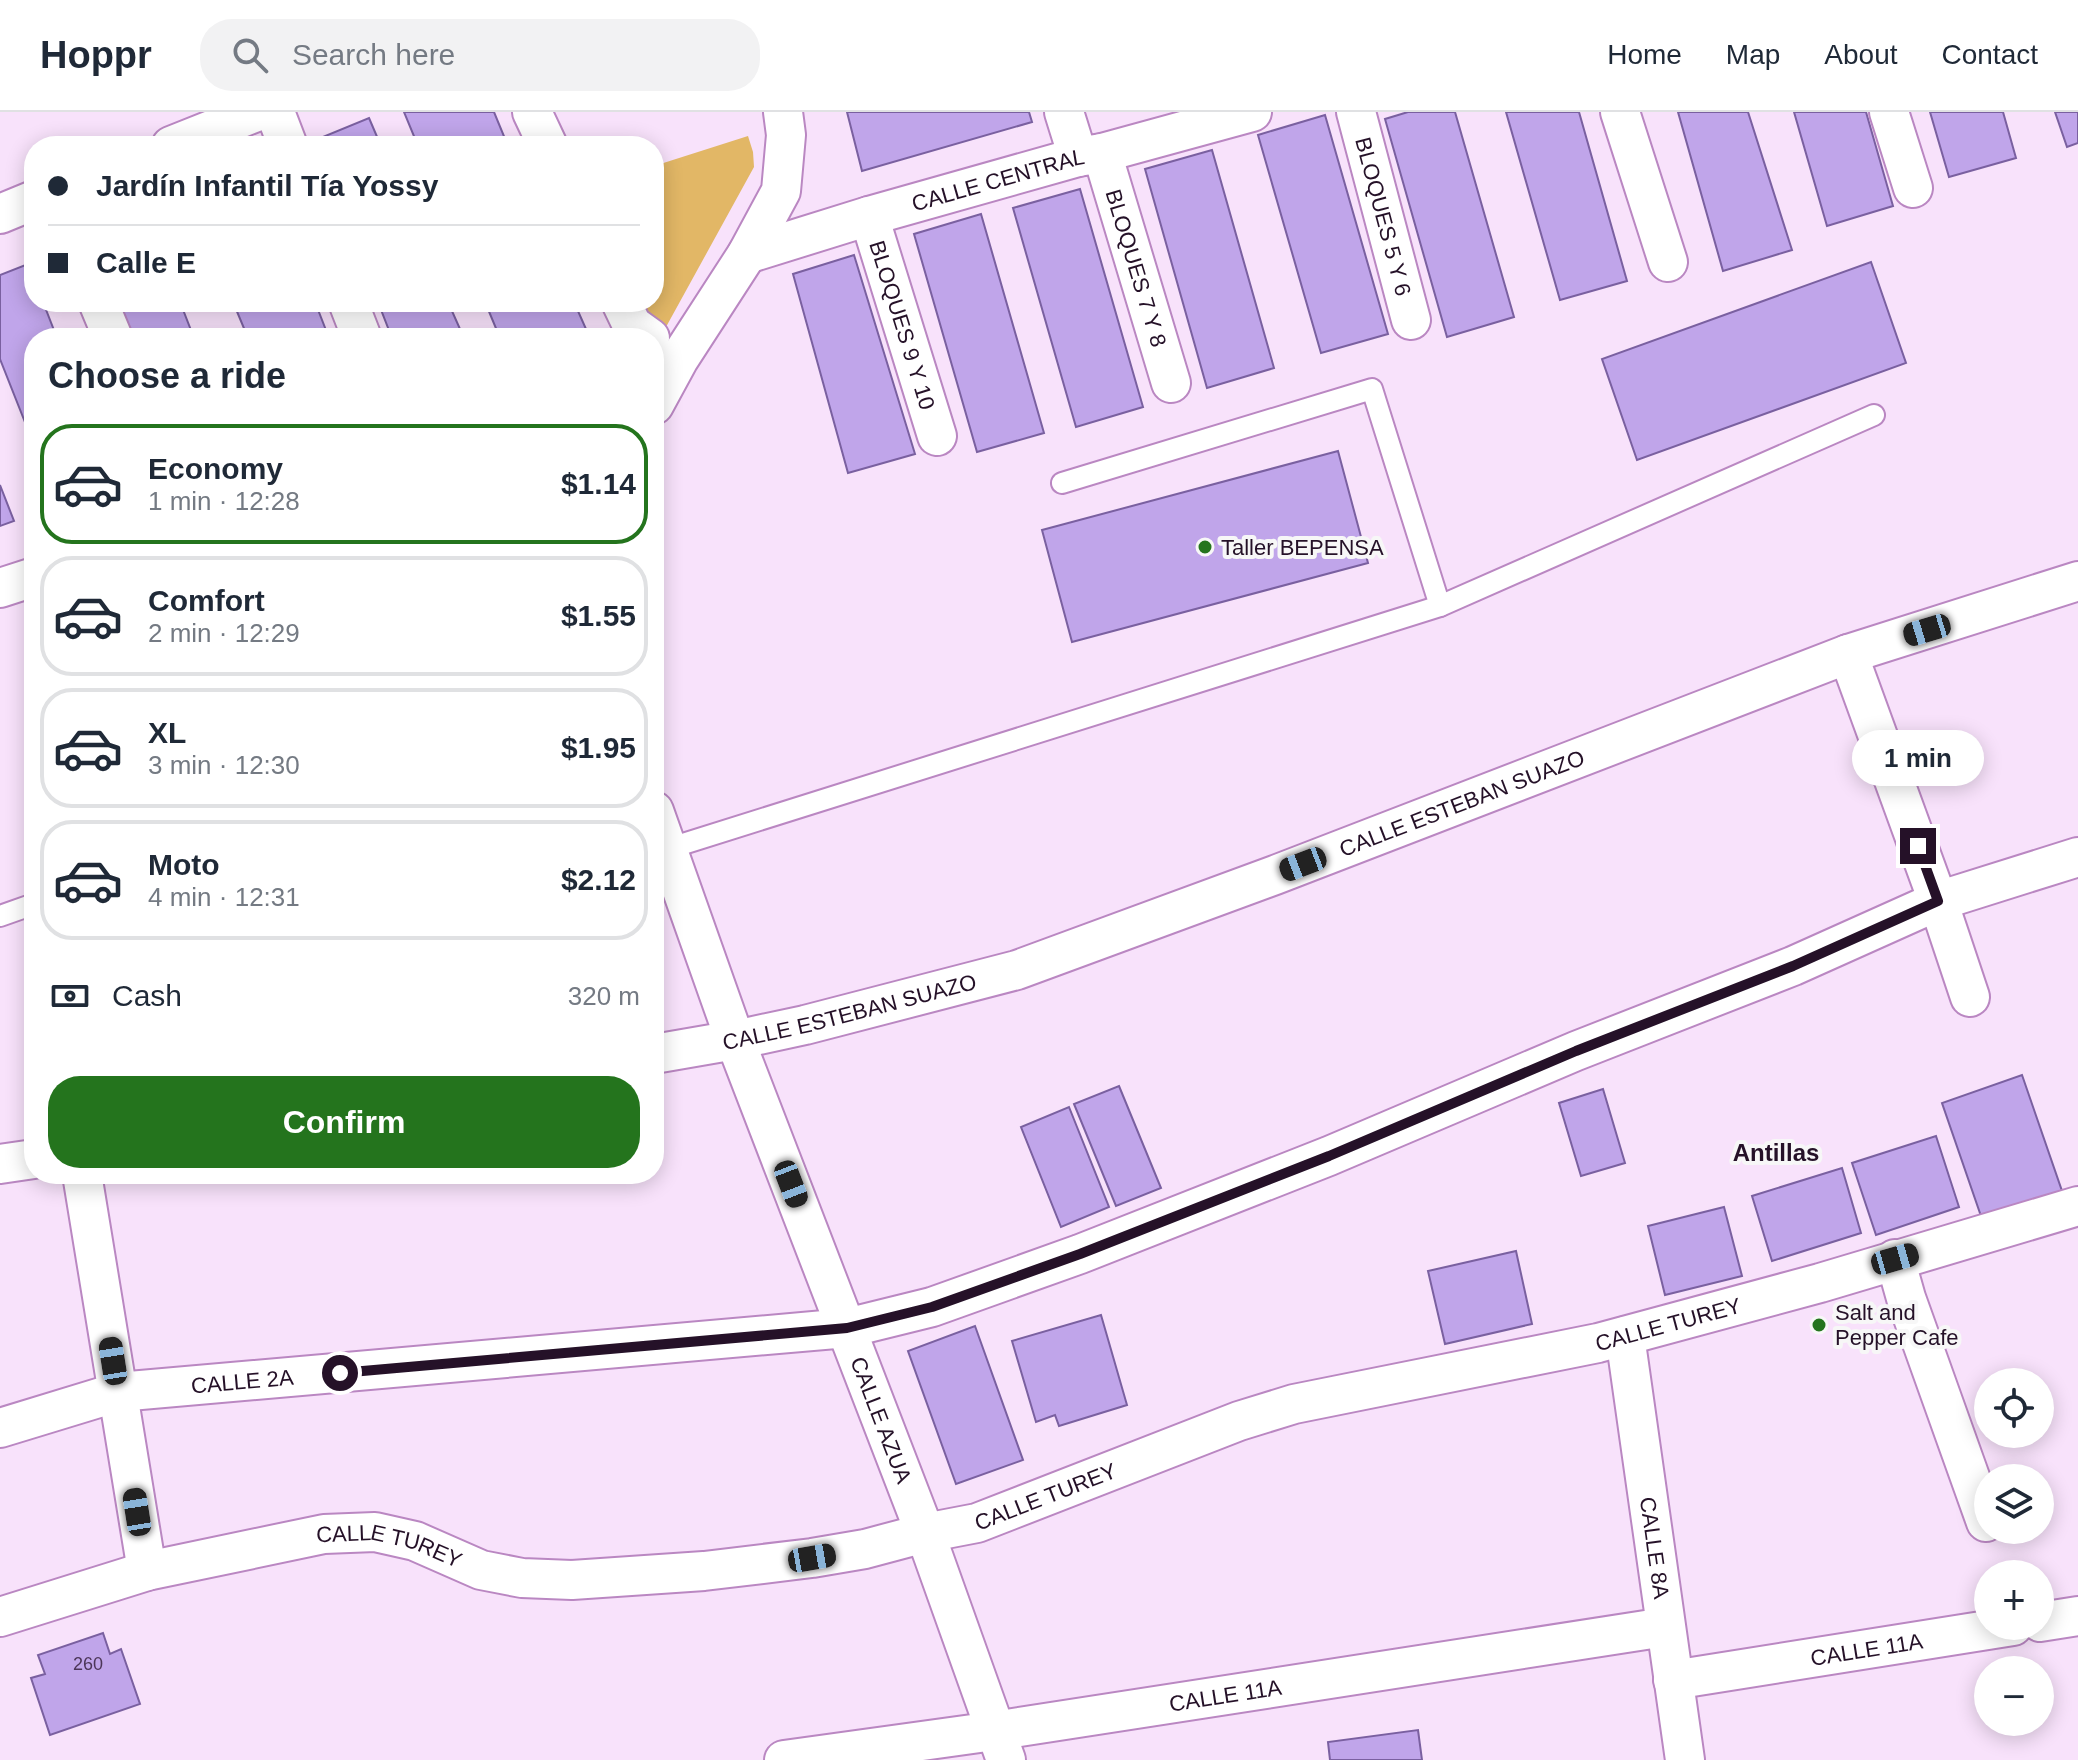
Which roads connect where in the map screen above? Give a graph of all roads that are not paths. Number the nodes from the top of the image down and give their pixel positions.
1 (256, 112) edge
2 (275, 112) edge
3 (532, 112) edge
4 (783, 112) edge
5 (1064, 112) edge
6 (1252, 112) edge
7 (1356, 112) edge
8 (1620, 112) edge
9 (1889, 112) edge
10 (196, 136) edge
11 (284, 136) edge
12 (543, 136) edge
13 (1090, 155) junction
14 (1913, 188) dead end
15 (24, 204) edge
16 (0, 214) edge
17 (869, 216) junction
18 (747, 254) junction
19 (1668, 262) dead end
20 (1411, 320) dead end
21 (664, 343) edge
22 (1171, 383) dead end
23 (1874, 415) dead end
24 (937, 436) dead end
25 (1062, 483) dead end
26 (24, 580) edge
27 (2078, 581) edge
28 (0, 588) edge
29 (1440, 606) junction
30 (1848, 654) junction
31 (664, 840) edge
32 (667, 849) junction
33 (2078, 857) edge
34 (1938, 901) junction
35 (24, 908) edge
36 (0, 916) edge
37 (1970, 997) dead end
38 (735, 1040) junction
39 (664, 1052) edge
40 (24, 1160) edge
41 (0, 1164) edge
42 (84, 1184) edge
43 (2078, 1206) edge
44 (1895, 1259) junction
45 (847, 1328) junction
46 (1625, 1336) junction
47 (118, 1392) junction
48 (0, 1428) edge
49 (1974, 1488) edge
50 (925, 1533) junction
51 (147, 1571) junction
52 (2078, 1616) edge
53 (0, 1617) edge
54 (2054, 1620) edge
55 (1665, 1627) junction
56 (1974, 1632) edge
57 (1673, 1680) junction
58 (1000, 1745) edge
59 (784, 1760) edge
60 (1685, 1760) edge

1 - 10 street
2 - 11 street
3 - 12 street
4 - 18 street
5 - 13 street, BLOQUES 7 Y 8
6 - 13 street, CALLE CENTRAL
7 - 20 street, BLOQUES 5 Y 6
8 - 19 street
9 - 14 street
13 - 17 street, CALLE CENTRAL
13 - 22 street, BLOQUES 7 Y 8
15 - 16 street
17 - 18 street, CALLE CENTRAL
17 - 24 street, BLOQUES 9 Y 10
18 - 21 street
23 - 29 lane
25 - 29 lane
26 - 28 street
27 - 30 street, CALLE ESTEBAN SUAZO
29 - 32 lane
30 - 34 street
30 - 38 street, CALLE ESTEBAN SUAZO
31 - 32 street, CALLE AZUA
32 - 38 street, CALLE AZUA
33 - 34 street, CALLE 2A
34 - 37 street
34 - 45 street, CALLE 2A
35 - 36 lane
38 - 39 street, CALLE ESTEBAN SUAZO
38 - 45 street, CALLE AZUA
40 - 41 street
42 - 47 street
43 - 44 street, CALLE TUREY
44 - 46 street, CALLE TUREY
44 - 49 street
45 - 47 street, CALLE 2A
45 - 50 street, CALLE AZUA
46 - 50 street, CALLE TUREY
46 - 55 street, CALLE 8A
47 - 48 street, CALLE 2A
47 - 51 street
50 - 51 street, CALLE TUREY
50 - 58 street, CALLE AZUA
51 - 53 street, CALLE TUREY
52 - 54 street
55 - 57 street, CALLE 8A
55 - 58 street, CALLE 11A
56 - 57 street, CALLE 11A
57 - 60 street, CALLE 8A
58 - 59 street, CALLE 11A

